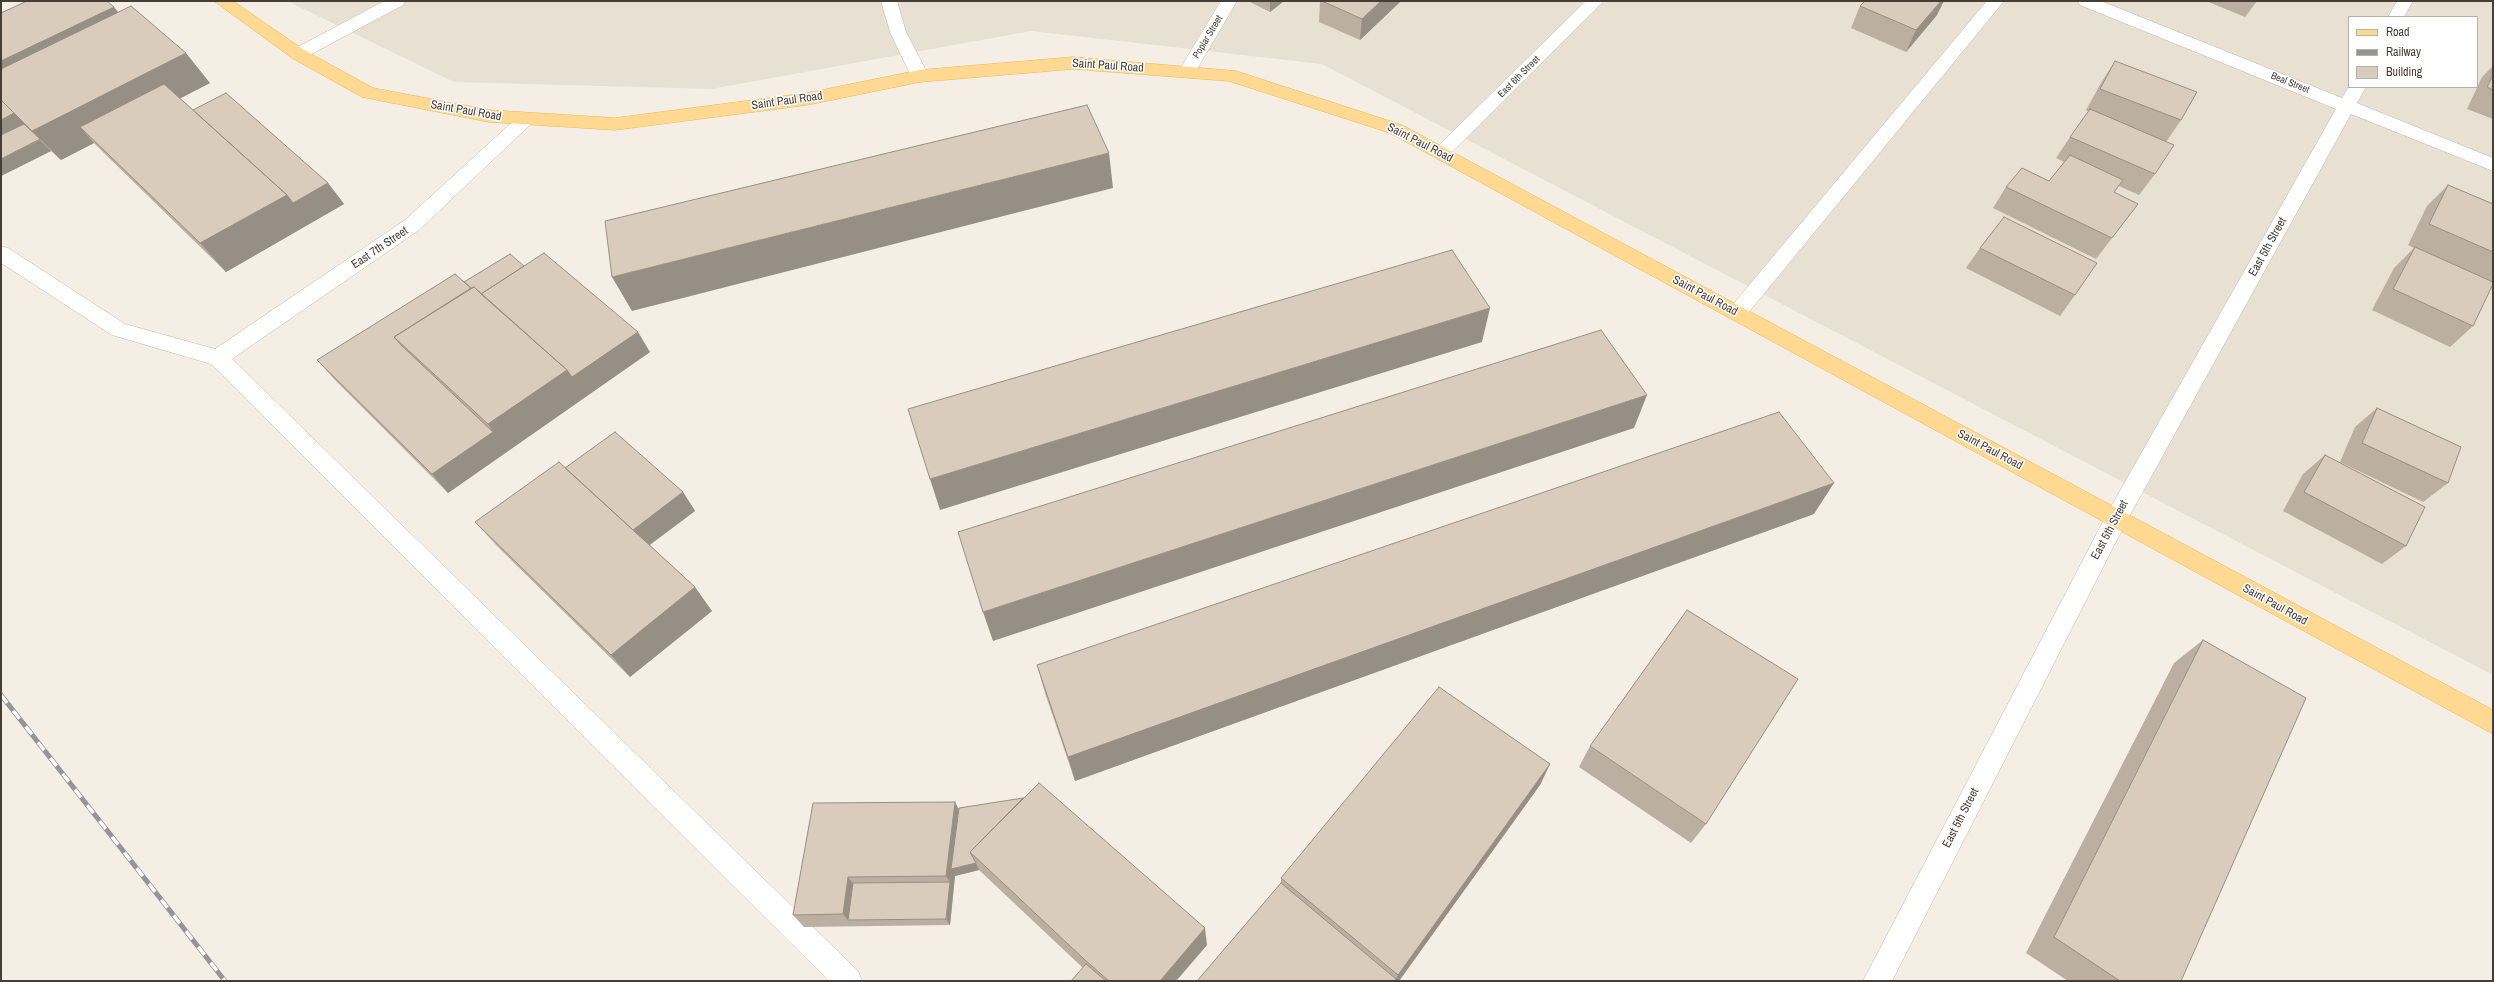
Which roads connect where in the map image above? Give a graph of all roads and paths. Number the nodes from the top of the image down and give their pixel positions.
1 (222, 1) edge
2 (397, 1) edge
3 (889, 1) edge
4 (1229, 1) edge
5 (1596, 1) edge
6 (1996, 1) edge
7 (2086, 1) edge
8 (2405, 1) edge
9 (2397, 16) edge
10 (298, 54) junction
11 (1187, 72) junction
12 (920, 76) junction
13 (2356, 88) edge
14 (2346, 106) junction
15 (526, 119) junction
16 (1442, 154) junction
17 (2493, 165) edge
18 (1, 253) edge
19 (1737, 313) junction
20 (218, 358) junction
21 (2116, 519) junction
22 (2493, 723) edge
23 (848, 981) edge
24 (1877, 981) edge

1 - 10 main road, Saint Paul Road
2 - 10 street
3 - 12 street
4 - 11 street, Poplar Street
5 - 16 street, East 6th Street
6 - 19 street
7 - 14 street, Beal Street
8 - 9 street
10 - 15 main road, Saint Paul Road
11 - 12 main road, Saint Paul Road
11 - 16 main road, Saint Paul Road
12 - 15 main road, Saint Paul Road
13 - 14 street, East 5th Street
14 - 17 street, Beal Street
14 - 21 street, East 5th Street
15 - 20 street, East 7th Street
16 - 19 main road, Saint Paul Road
18 - 20 street
19 - 21 main road, Saint Paul Road
20 - 23 street
21 - 22 main road, Saint Paul Road
21 - 24 street, East 5th Street

